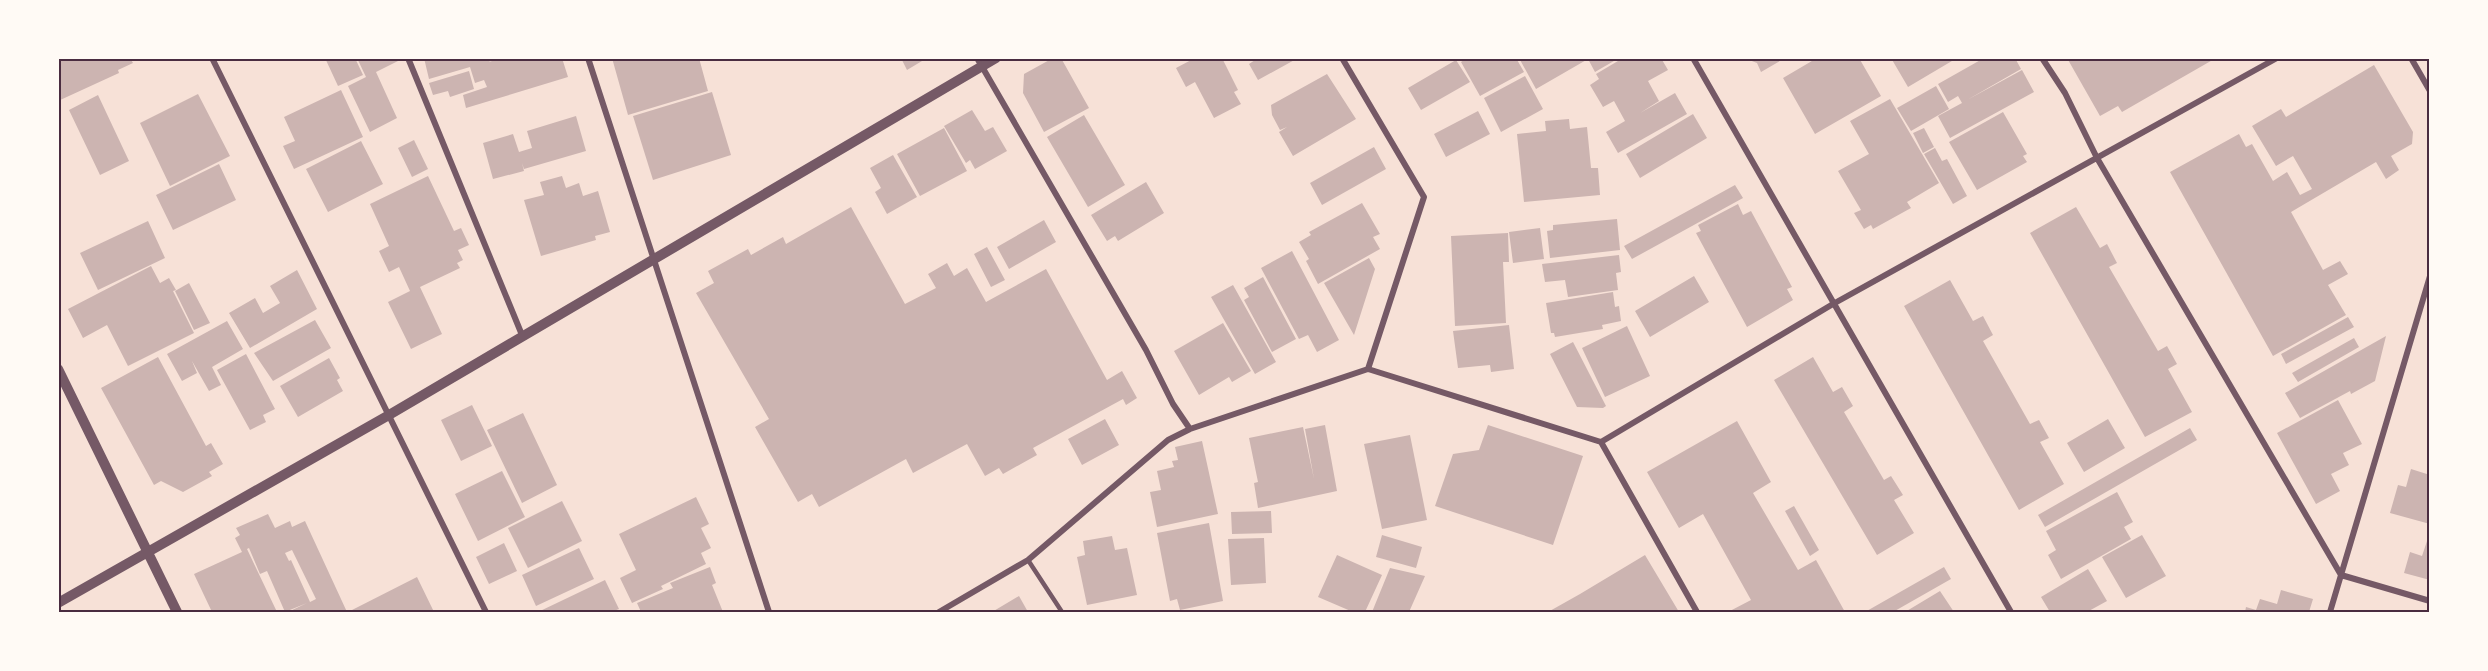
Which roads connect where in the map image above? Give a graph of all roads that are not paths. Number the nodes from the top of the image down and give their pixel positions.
1 (212, 58) edge
2 (408, 58) edge
3 (588, 58) edge
4 (996, 58) edge
5 (1342, 58) edge
6 (1693, 58) edge
7 (2042, 58) edge
8 (2277, 58) edge
9 (2411, 58) edge
10 (980, 62) edge
11 (2430, 91) edge
12 (2097, 158) junction
13 (654, 260) junction
14 (2430, 276) edge
15 (1833, 304) junction
16 (522, 335) junction
17 (58, 369) edge
18 (1368, 369) junction
19 (388, 415) junction
20 (1190, 429) junction
21 (1601, 442) junction
22 (148, 553) junction
23 (1028, 560) junction
24 (2341, 575) junction
25 (2430, 601) edge
26 (58, 603) edge
27 (177, 612) edge
28 (486, 612) edge
29 (769, 612) edge
30 (939, 612) edge
31 (1062, 612) edge
32 (1697, 612) edge
33 (2011, 612) edge
34 (2330, 612) edge

1 - 19 street
2 - 16 street
3 - 13 street
4 - 10 street
5 - 18 street
6 - 15 street
7 - 12 street
8 - 12 street
9 - 11 street
10 - 13 street
10 - 20 street
12 - 15 street
12 - 24 street
13 - 16 street
13 - 29 street
14 - 24 street
15 - 21 street
15 - 33 street
16 - 19 street
17 - 22 street
18 - 20 street
18 - 21 street
19 - 22 street
19 - 28 street
20 - 23 street
21 - 32 street
22 - 26 street
22 - 27 street
23 - 30 street
23 - 31 lane
24 - 25 street
24 - 34 street

